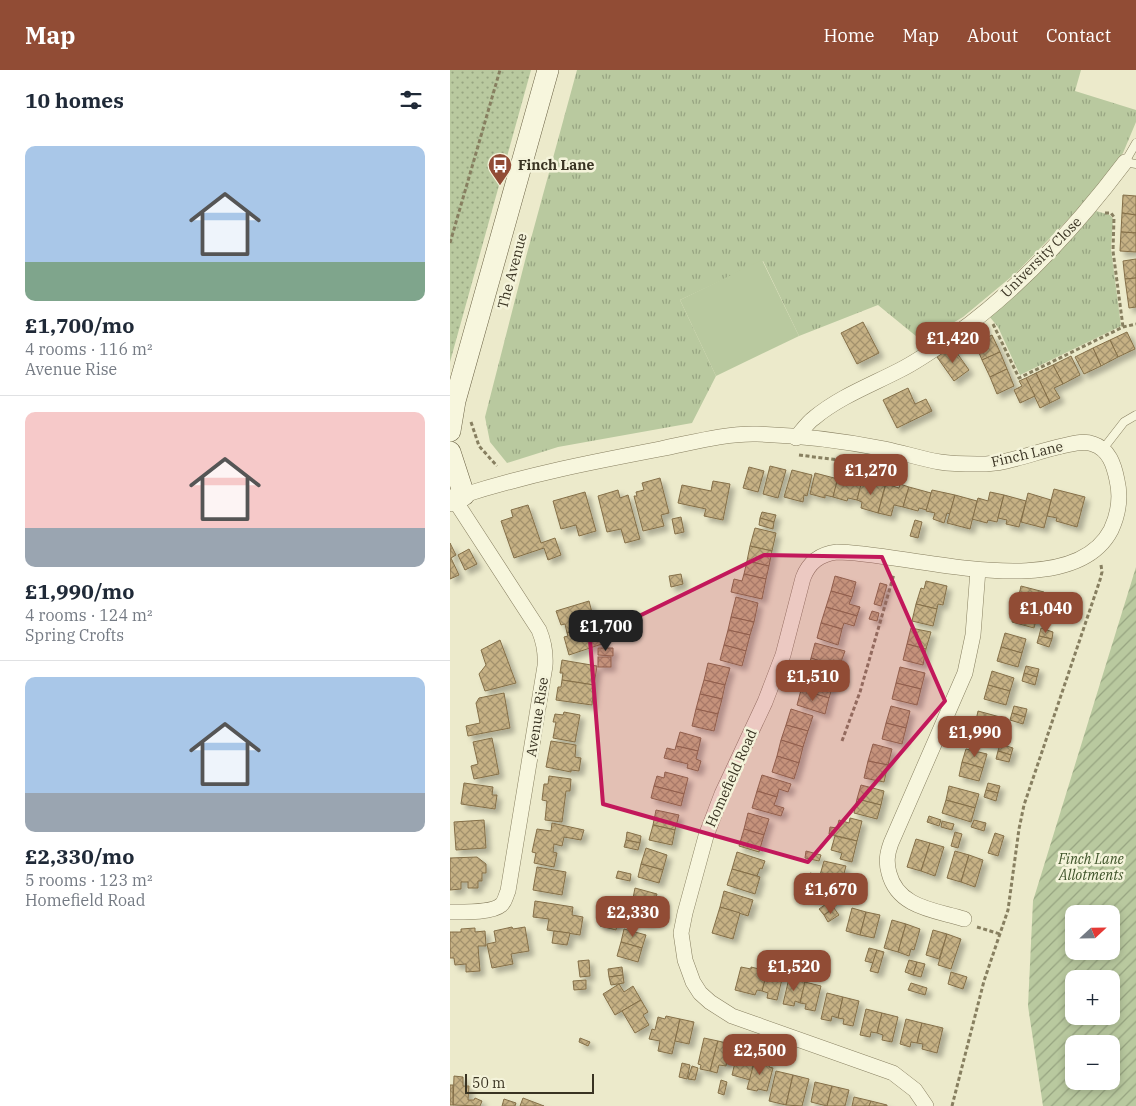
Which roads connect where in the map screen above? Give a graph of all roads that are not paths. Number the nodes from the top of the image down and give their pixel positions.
1 (548, 70) edge
2 (1136, 143) edge
3 (1131, 163) edge
4 (1136, 415) edge
5 (450, 431) edge
6 (796, 438) junction
7 (1103, 449) junction
8 (450, 452) edge
9 (456, 499) edge
10 (978, 570) junction
11 (450, 912) edge
12 (964, 919) road end
13 (926, 1106) edge

1 - 5 street, The Avenue
2 - 3 lane
3 - 6 street, University Close
4 - 7 lane
6 - 7 street, Finch Lane
6 - 9 street, Finch Lane
7 - 10 street, Homefield Road
8 - 9 street
9 - 11 street, Avenue Rise
10 - 12 street
10 - 13 street, Homefield Road

